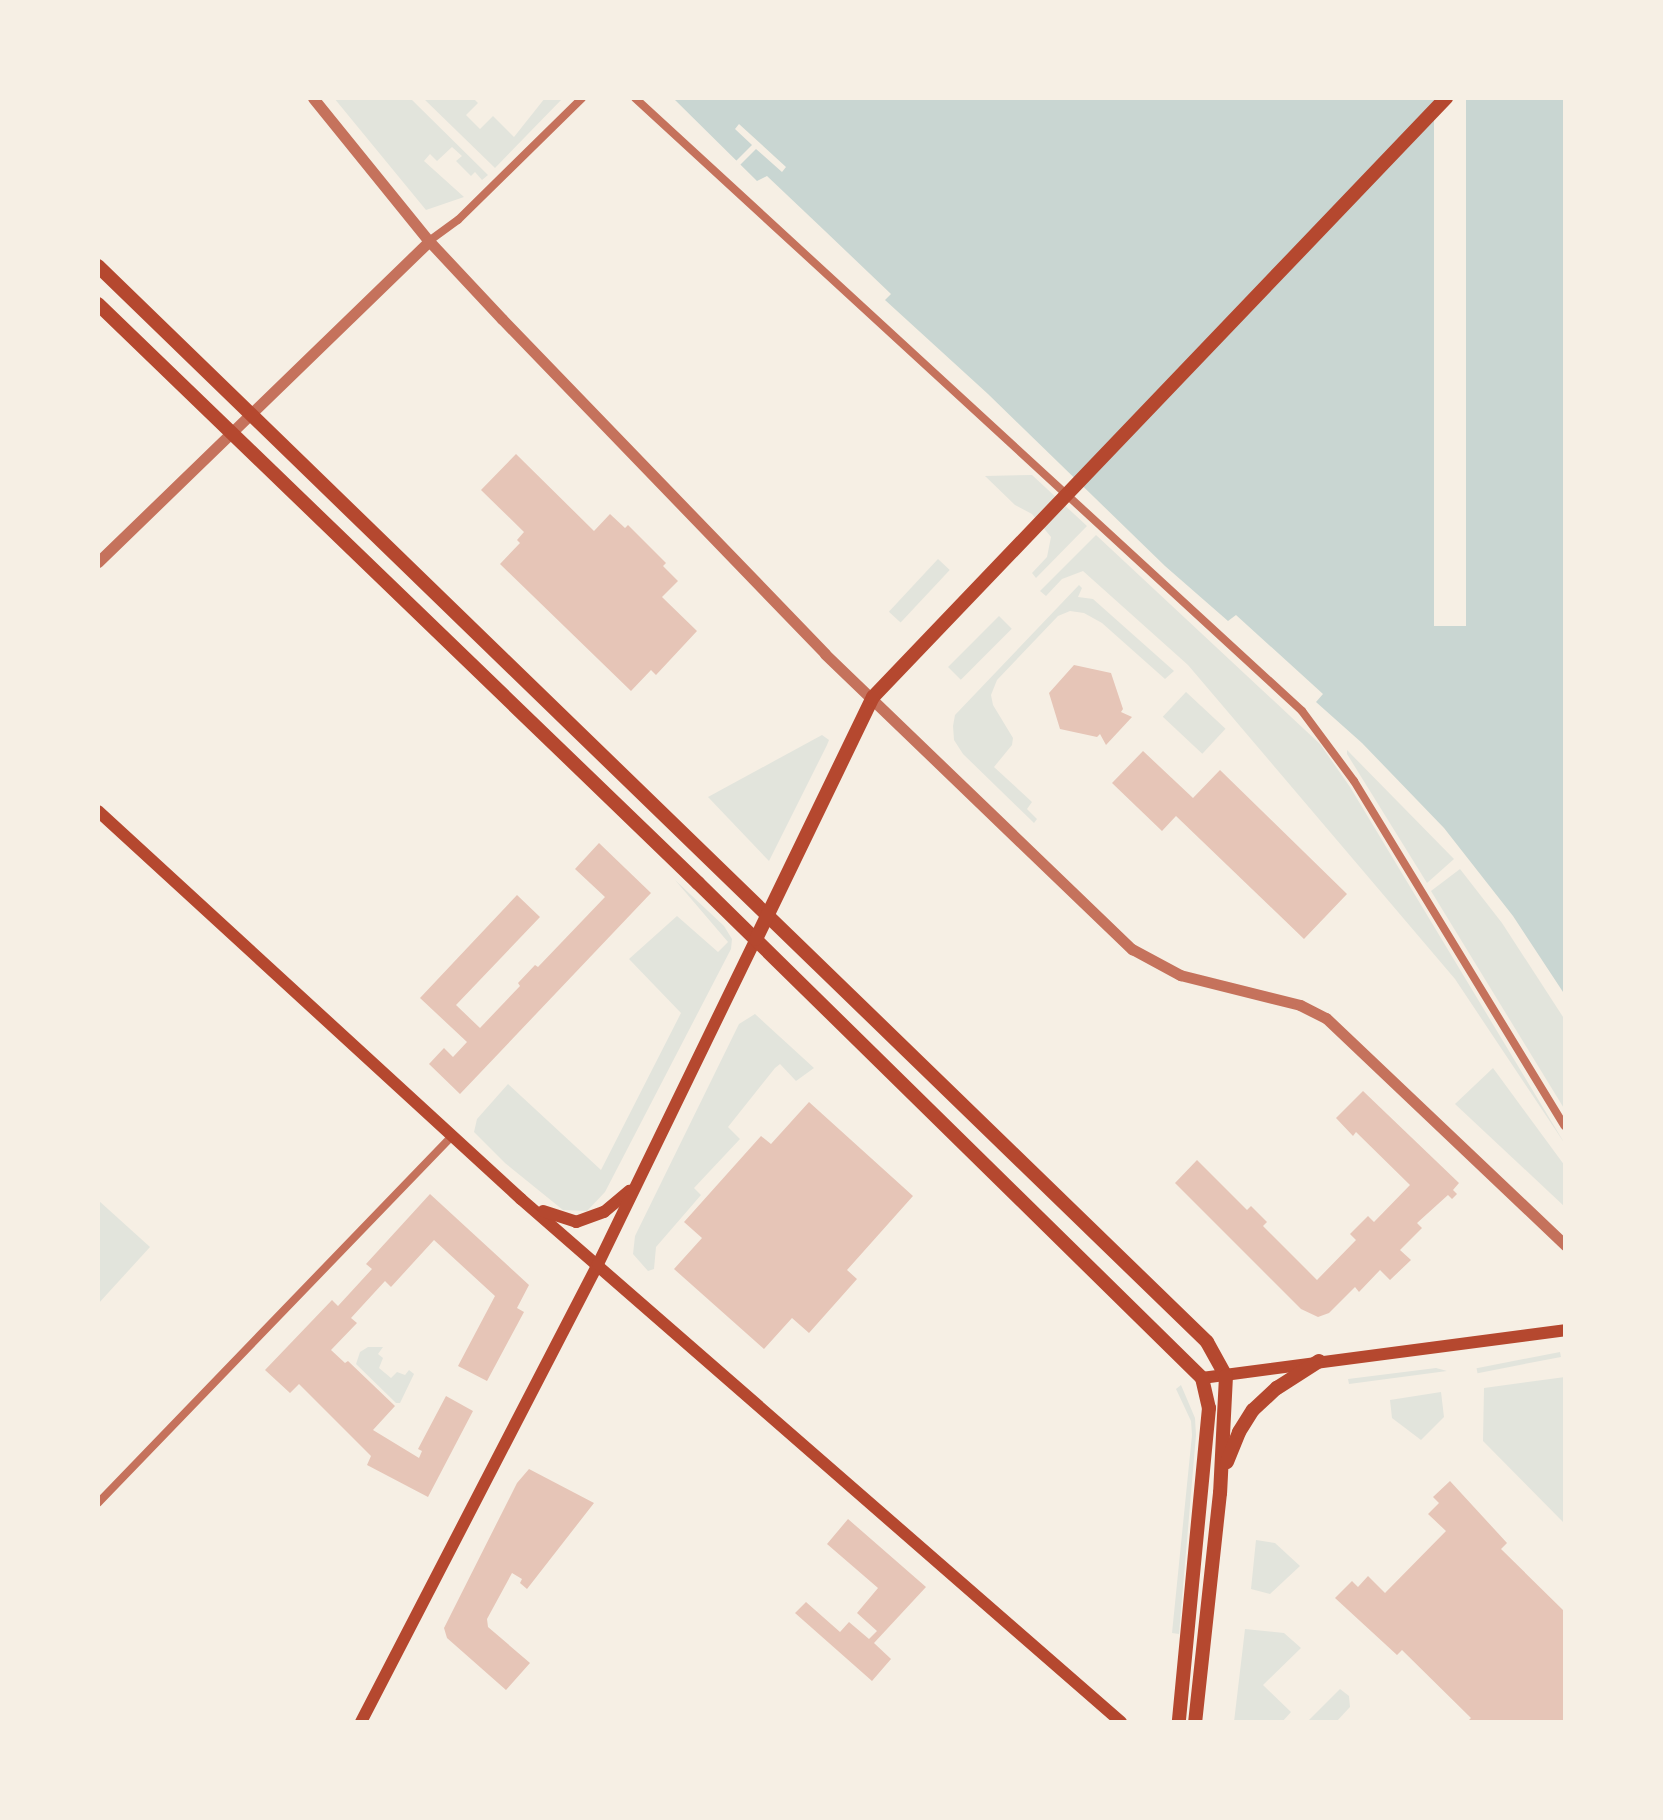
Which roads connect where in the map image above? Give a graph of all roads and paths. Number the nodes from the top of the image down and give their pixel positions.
1 (313, 98) edge
2 (582, 98) edge
3 (635, 98) edge
4 (1446, 98) edge
5 (429, 241) junction
6 (98, 266) edge
7 (98, 304) edge
8 (250, 412) junction
9 (231, 431) junction
10 (98, 562) edge
11 (873, 697) junction
12 (98, 811) edge
13 (768, 916) junction
14 (756, 939) junction
15 (1565, 1126) edge
16 (452, 1136) junction
17 (635, 1187) junction
18 (521, 1199) junction
19 (1565, 1245) edge
20 (598, 1264) junction
21 (1565, 1330) edge
22 (1319, 1361) junction
23 (1226, 1376) junction
24 (1202, 1378) junction
25 (1220, 1493) junction
26 (98, 1503) edge
27 (361, 1722) edge
28 (1121, 1722) edge
29 (1179, 1722) edge
30 (1195, 1722) edge

1 - 5 street
2 - 5 street
3 - 15 street
4 - 11 main road
5 - 8 street
5 - 11 street
6 - 8 main road
7 - 9 main road
8 - 9 street
8 - 13 main road
9 - 10 street
9 - 14 main road
11 - 13 main road
11 - 19 street
12 - 16 main road
13 - 14 main road
13 - 23 main road
14 - 17 main road
14 - 24 main road
16 - 18 main road
16 - 26 street
17 - 18 main road
17 - 20 main road
18 - 20 main road
20 - 27 main road
20 - 28 main road
21 - 22 main road
22 - 23 main road
22 - 25 main road
23 - 24 main road
23 - 25 main road
24 - 29 main road
25 - 30 main road

